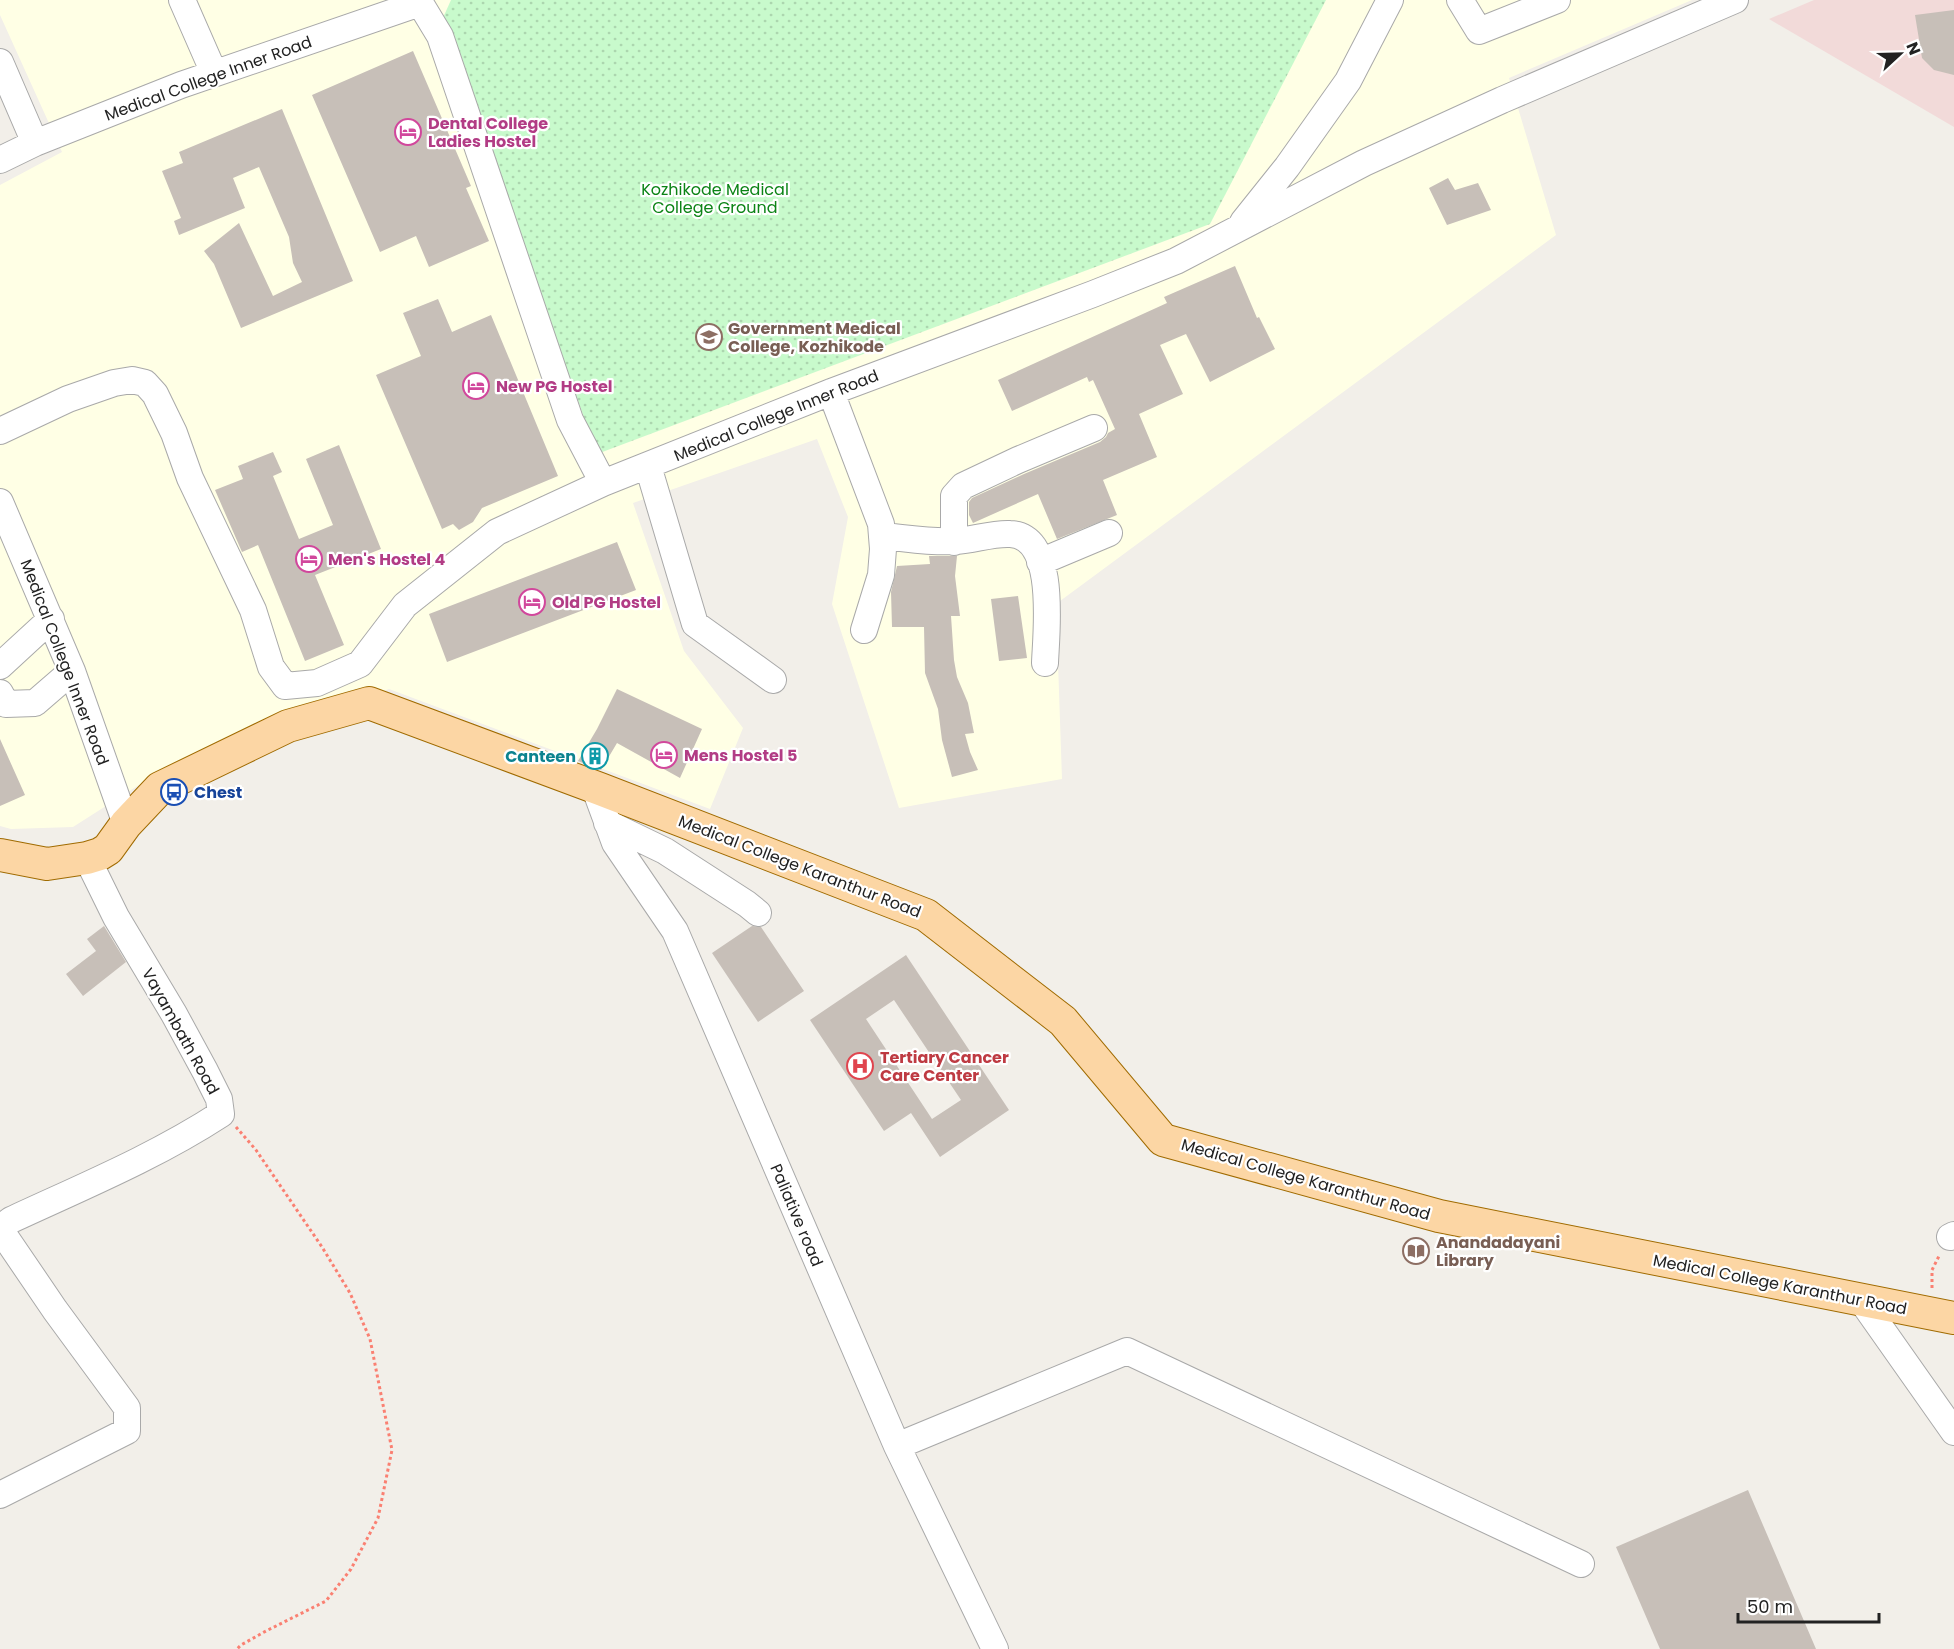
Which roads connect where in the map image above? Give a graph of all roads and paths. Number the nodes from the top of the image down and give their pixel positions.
1 (182, 0) edge
2 (1390, 0) edge
3 (1460, 0) edge
4 (1557, 0) edge
5 (1735, 0) edge
6 (421, 1) edge
7 (0, 62) edge
8 (214, 73) junction
9 (35, 143) junction
10 (0, 160) edge
11 (1238, 230) junction
12 (831, 392) junction
13 (1094, 428) dead end
14 (0, 431) edge
15 (648, 466) junction
16 (603, 483) junction
17 (0, 502) edge
18 (1109, 533) dead end
19 (882, 536) junction
20 (954, 542) junction
21 (1040, 562) junction
22 (51, 619) junction
23 (864, 630) dead end
24 (1045, 663) dead end
25 (0, 666) edge
26 (72, 671) junction
27 (773, 680) dead end
28 (0, 693) edge
29 (594, 786) junction
30 (607, 823) junction
31 (126, 824) junction
32 (0, 855) edge
33 (87, 858) junction
34 (758, 913) dead end
35 (220, 1110) junction
36 (1, 1226) edge
37 (1952, 1236) edge
38 (1861, 1300) junction
39 (1942, 1316) edge
40 (1954, 1432) edge
41 (897, 1446) junction
42 (0, 1495) edge
43 (1581, 1564) dead end
44 (237, 1649) edge
45 (995, 1649) edge

1 - 8 street
2 - 11 street, Medical College Inner Road
3 - 4 street
5 - 11 street
6 - 8 street, Medical College Inner Road
6 - 16 street, Medical College Inner Road
7 - 9 street
8 - 9 street, Medical College Inner Road
9 - 10 street, Medical College Inner Road
11 - 12 street, Medical College Inner Road
12 - 15 street, Medical College Inner Road
12 - 19 street
13 - 20 street
14 - 16 street
15 - 16 street, Medical College Inner Road
15 - 27 street
17 - 22 street, Medical College Inner Road
18 - 21 street
19 - 20 street
19 - 23 street
20 - 21 street
21 - 24 street
22 - 25 street
22 - 26 street, Medical College Inner Road
26 - 28 street
26 - 31 street, Medical College Inner Road
29 - 30 street, Paliative road
29 - 31 main road, Medical College Karanthur Road
29 - 38 main road, Medical College Karanthur Road
30 - 34 street
30 - 41 street, Paliative road
31 - 33 main road, Medical College Karanthur Road
32 - 33 main road, Medical College Karanthur Road
33 - 35 street, Vayambath Road
35 - 36 street, Vayambath Road
35 - 44 path
36 - 42 street, Vayambath Road
37 - 39 path
38 - 39 main road, Medical College Karanthur Road
38 - 40 street
41 - 43 street
41 - 45 street, Paliative road

